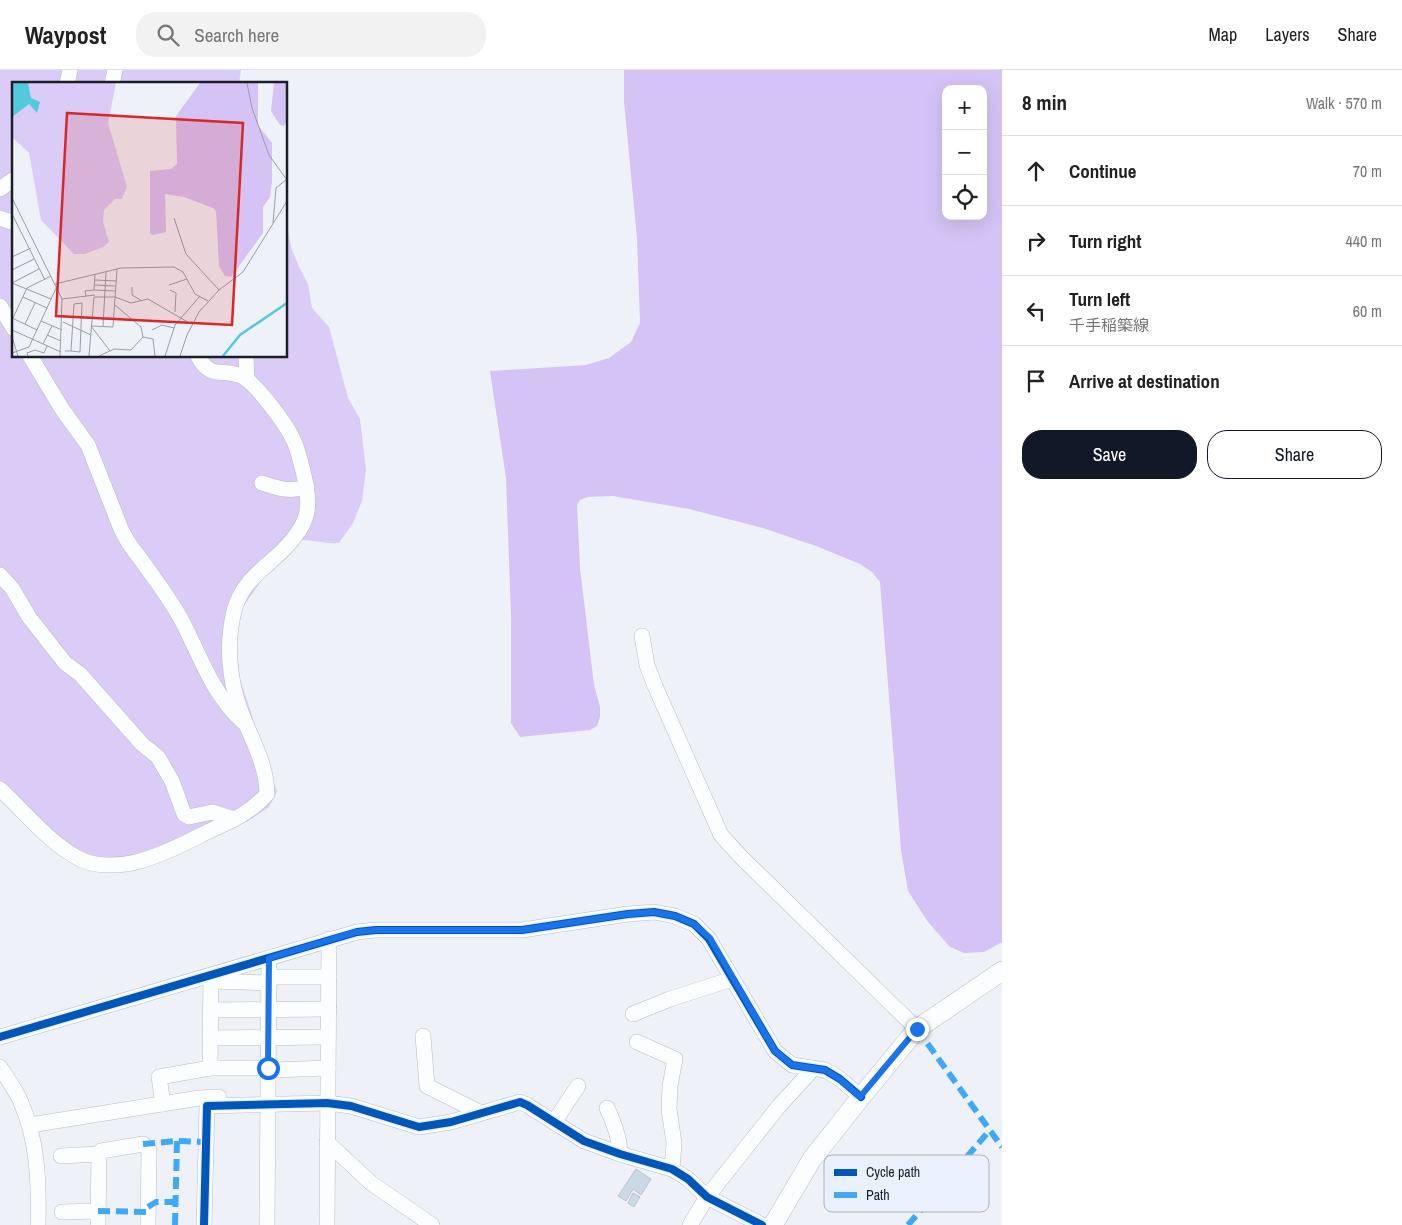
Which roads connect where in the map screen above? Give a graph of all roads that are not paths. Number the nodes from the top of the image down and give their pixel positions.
1 (12, 180) edge
2 (0, 189) edge
3 (0, 218) edge
4 (12, 222) edge
5 (0, 306) edge
6 (12, 326) edge
7 (31, 358) edge
8 (199, 358) edge
9 (246, 358) edge
10 (247, 380) junction
11 (262, 483) dead end
12 (307, 487) junction
13 (0, 575) edge
14 (642, 636) dead end
15 (247, 725) junction
16 (0, 789) edge
17 (234, 819) junction
18 (329, 940) junction
19 (269, 958) junction
20 (1002, 971) edge
21 (329, 977) junction
22 (211, 978) junction
23 (732, 978) junction
24 (269, 980) junction
25 (328, 1009) junction
26 (210, 1010) junction
27 (268, 1010) junction
28 (633, 1014) dead end
29 (917, 1029) junction
30 (423, 1036) dead end
31 (0, 1037) edge
32 (328, 1037) junction
33 (210, 1038) junction
34 (268, 1039) junction
35 (637, 1042) dead end
36 (0, 1067) edge
37 (210, 1068) junction
38 (268, 1068) junction
39 (328, 1068) junction
40 (813, 1069) junction
41 (578, 1086) dead end
42 (860, 1097) junction
43 (267, 1100) junction
44 (327, 1102) junction
45 (163, 1104) junction
46 (607, 1108) dead end
47 (481, 1112) junction
48 (554, 1122) junction
49 (30, 1124) junction
50 (327, 1142) junction
51 (99, 1154) junction
52 (620, 1154) junction
53 (61, 1156) dead end
54 (672, 1169) junction
55 (707, 1197) junction
56 (62, 1212) dead end
57 (98, 1218) edge
58 (38, 1225) edge
59 (148, 1225) edge
60 (204, 1225) edge
61 (267, 1225) edge
62 (327, 1225) edge
63 (432, 1225) edge
64 (690, 1225) edge
65 (762, 1225) edge
66 (773, 1225) edge

1 - 2 street
3 - 4 street
5 - 6 street
7 - 15 street
8 - 10 street
9 - 10 street
10 - 12 street
11 - 12 street
12 - 15 street
13 - 17 street
14 - 29 street
15 - 17 street
16 - 17 street
18 - 19 street
18 - 21 street
18 - 23 street
19 - 22 street
19 - 24 street
20 - 29 main road
21 - 24 street
21 - 25 street
22 - 24 street
22 - 26 street
22 - 31 street
23 - 28 street
23 - 40 street
24 - 27 street
25 - 27 street
25 - 32 street
26 - 27 street
26 - 33 street
27 - 34 street
29 - 42 main road
30 - 47 street
32 - 34 street
32 - 39 street
33 - 34 street
33 - 37 street
34 - 38 street
35 - 54 street
36 - 49 street
37 - 38 street
37 - 45 street
38 - 39 street
38 - 43 street
39 - 44 street
40 - 42 street
40 - 55 street
41 - 48 street
42 - 66 main road
43 - 44 street
43 - 45 street
43 - 60 street
43 - 61 street
44 - 47 street
44 - 50 street
45 - 49 street
46 - 52 street
47 - 48 street
48 - 52 street
49 - 58 street
50 - 62 street
50 - 63 street
51 - 53 street
51 - 57 street
51 - 59 street
52 - 54 street
54 - 55 street
55 - 64 street
55 - 65 street
56 - 57 street

